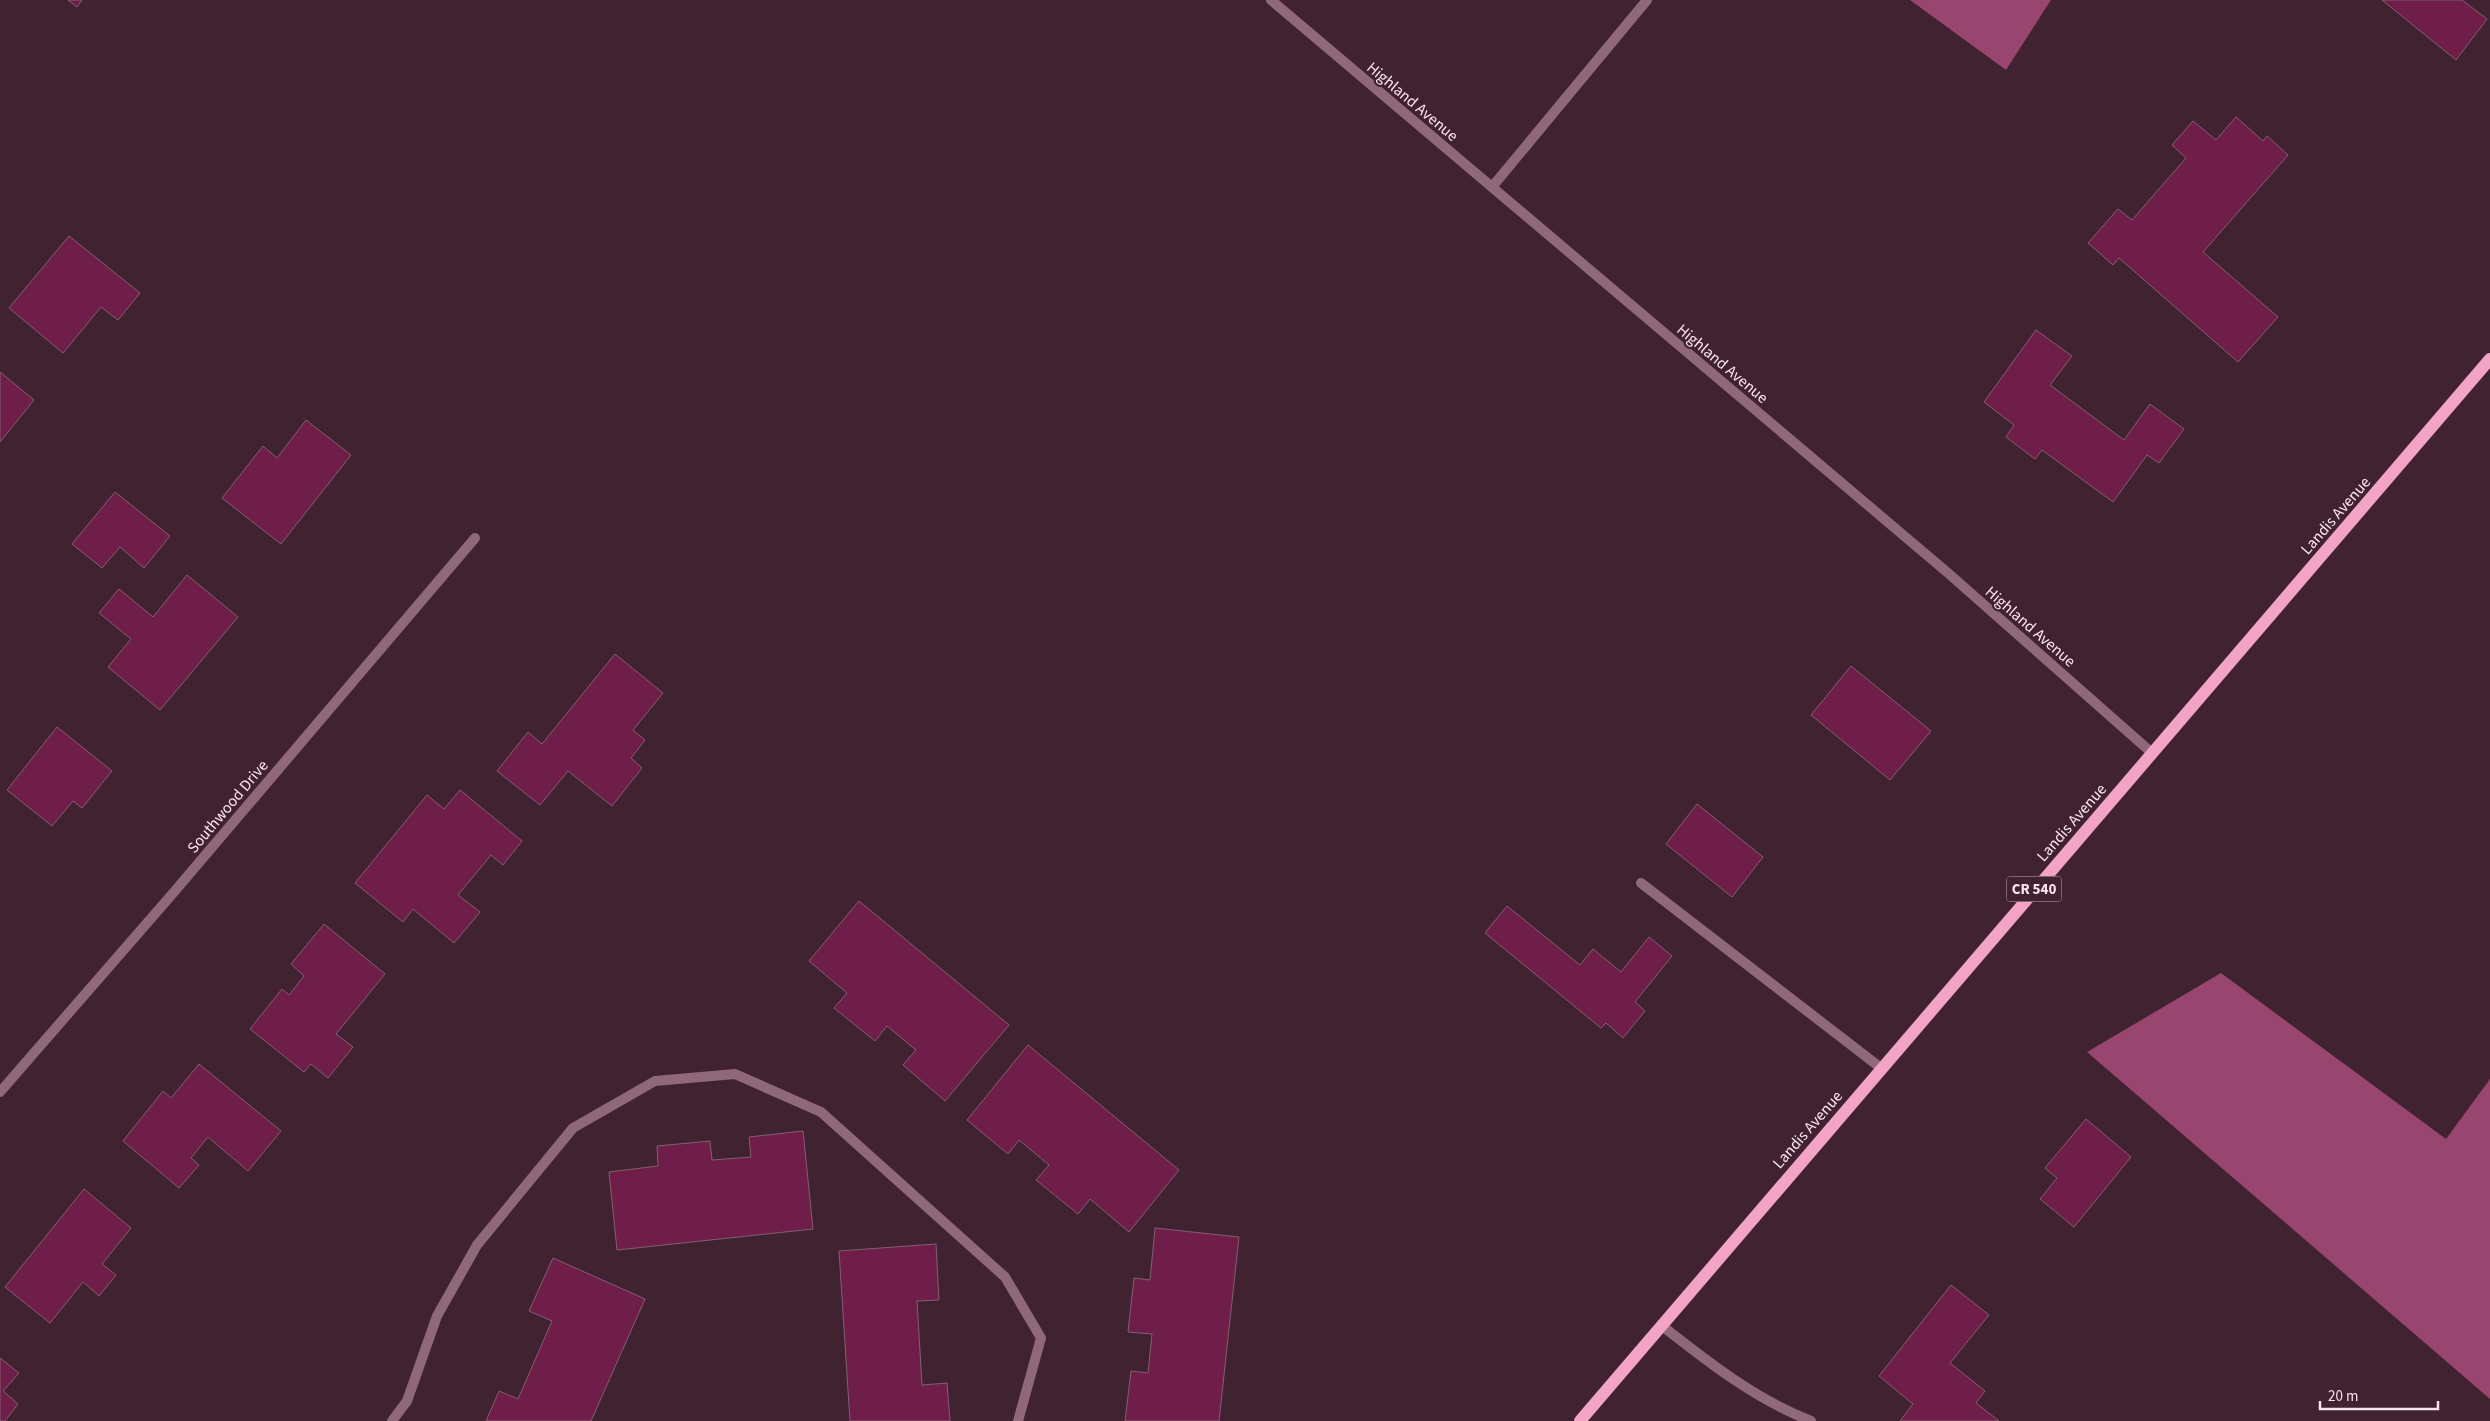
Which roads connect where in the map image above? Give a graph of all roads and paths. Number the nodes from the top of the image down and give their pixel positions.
1 (1271, 0) edge
2 (1647, 0) edge
3 (1492, 187) junction
4 (2490, 359) edge
5 (475, 538) dead end
6 (2152, 753) junction
7 (1641, 883) dead end
8 (1881, 1068) junction
9 (0, 1092) edge
10 (1661, 1326) junction
11 (1586, 1419) edge
12 (392, 1421) edge
13 (1018, 1421) edge
14 (1811, 1421) edge

1 - 3 street, Highland Avenue
2 - 3 street
3 - 6 street, Highland Avenue
4 - 6 main road, Landis Avenue / CR 540
5 - 9 street, Southwood Drive
6 - 8 main road, Landis Avenue / CR 540
7 - 8 street
8 - 10 main road, Landis Avenue / CR 540
10 - 11 main road, Landis Avenue / CR 540
10 - 14 street
12 - 13 street

